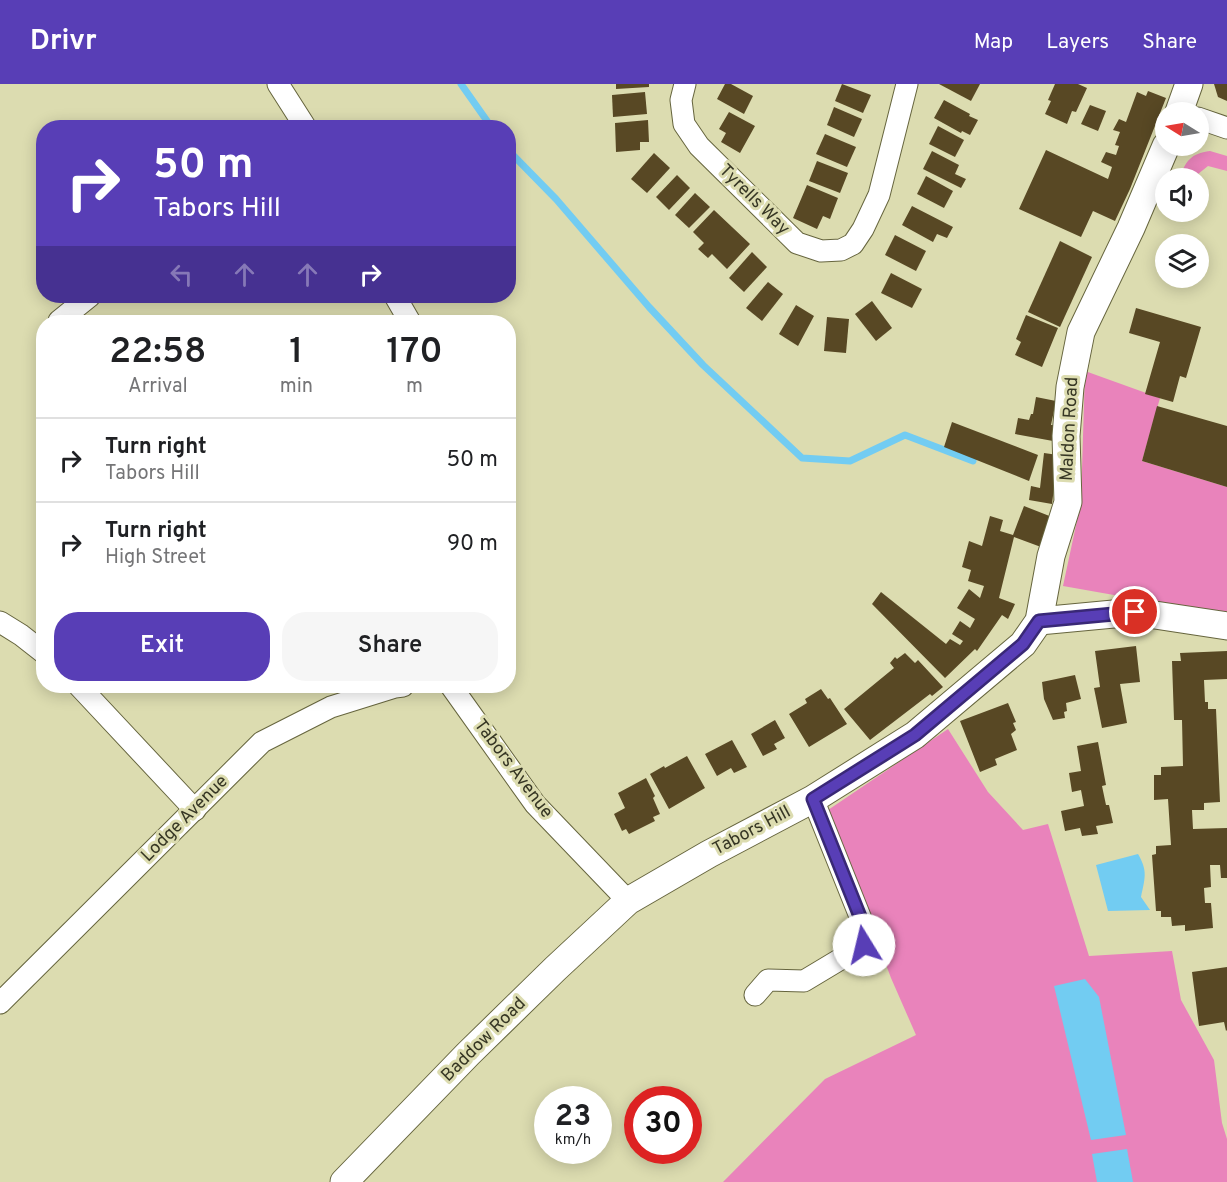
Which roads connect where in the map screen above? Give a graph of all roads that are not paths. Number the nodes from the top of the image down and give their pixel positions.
1 (278, 84) edge
2 (685, 84) edge
3 (907, 84) edge
4 (1189, 84) edge
5 (1187, 102) edge
6 (301, 120) edge
7 (1209, 122) edge
8 (1227, 128) edge
9 (1162, 156) edge
10 (81, 303) edge
11 (66, 315) edge
12 (1039, 621) junction
13 (0, 622) edge
14 (1227, 626) edge
15 (36, 647) edge
16 (86, 693) edge
17 (376, 693) edge
18 (456, 693) edge
19 (813, 799) junction
20 (195, 810) junction
21 (628, 901) junction
22 (755, 995) dead end
23 (0, 1003) edge
24 (344, 1182) edge

1 - 6 street
2 - 3 street, Tyrells Way
4 - 5 street
7 - 8 street
9 - 12 street, Maldon Road
10 - 11 street
12 - 14 street
12 - 19 street, Tabors Hill
13 - 15 street
16 - 20 street
17 - 20 street, Lodge Avenue
18 - 21 street, Tabors Avenue
19 - 21 street, Tabors Hill
19 - 22 street
20 - 23 street, Lodge Avenue
21 - 24 street, Baddow Road

